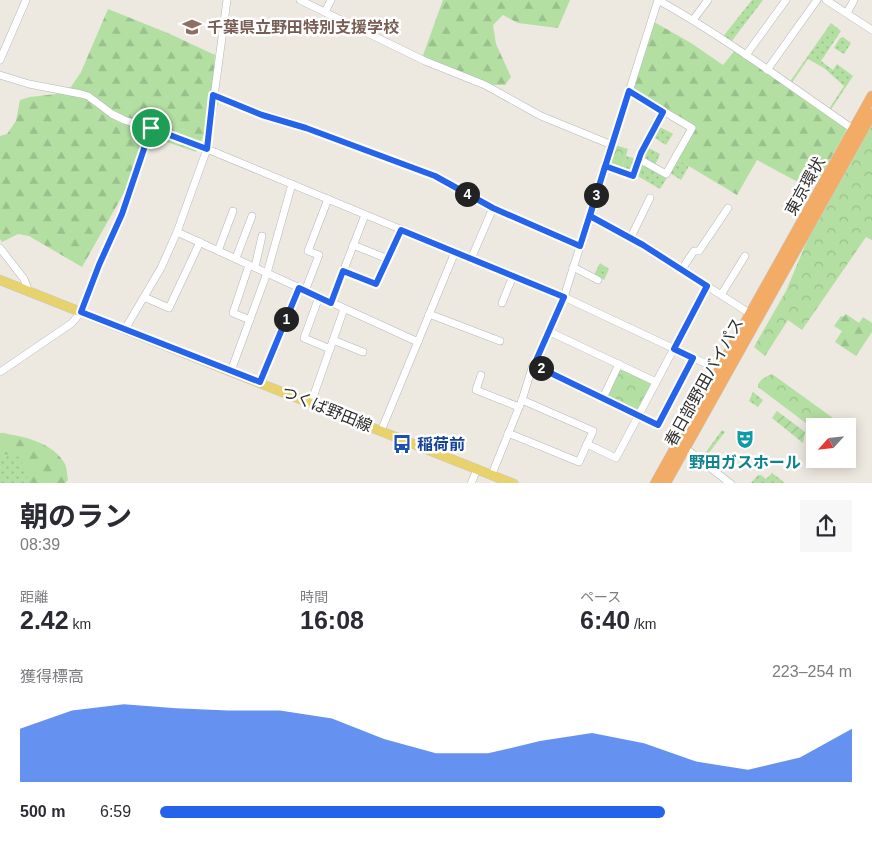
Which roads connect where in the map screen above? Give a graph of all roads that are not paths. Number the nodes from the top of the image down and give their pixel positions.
1 (26, 0) edge
2 (226, 0) edge
3 (300, 0) edge
4 (331, 0) edge
5 (658, 0) edge
6 (708, 0) edge
7 (786, 0) edge
8 (817, 0) edge
9 (826, 0) edge
10 (854, 0) edge
11 (325, 12) junction
12 (846, 13) junction
13 (693, 20) junction
14 (872, 30) edge
15 (746, 54) junction
16 (0, 60) edge
17 (768, 70) junction
18 (0, 75) edge
19 (629, 91) junction
20 (213, 95) junction
21 (872, 96) edge
22 (663, 112) junction
23 (872, 114) edge
24 (151, 128) junction
25 (853, 129) junction
26 (612, 145) junction
27 (207, 149) junction
28 (639, 159) junction
29 (605, 166) junction
30 (825, 181) junction
31 (292, 184) junction
32 (650, 198) dead end
33 (328, 199) junction
34 (493, 208) junction
35 (728, 208) dead end
36 (234, 211) dead end
37 (365, 215) junction
38 (252, 216) dead end
39 (590, 216) junction
40 (401, 230) junction
41 (178, 232) junction
42 (262, 236) dead end
43 (631, 237) junction
44 (800, 241) junction
45 (200, 242) junction
46 (353, 245) junction
47 (580, 246) junction
48 (1, 250) edge
49 (218, 251) junction
50 (455, 252) junction
51 (745, 256) dead end
52 (236, 258) junction
53 (388, 259) junction
54 (471, 259) junction
55 (252, 266) junction
56 (573, 267) junction
57 (682, 269) junction
58 (343, 271) junction
59 (267, 273) junction
60 (513, 276) junction
61 (0, 280) edge
62 (598, 280) dead end
63 (707, 286) junction
64 (302, 289) junction
65 (29, 292) junction
66 (766, 293) junction
67 (721, 295) junction
68 (144, 297) junction
69 (319, 297) junction
70 (564, 297) junction
71 (331, 303) junction
72 (502, 303) dead end
73 (344, 309) junction
74 (746, 311) junction
75 (81, 312) junction
76 (429, 314) junction
77 (250, 320) junction
78 (125, 329) junction
79 (548, 331) junction
80 (333, 340) junction
81 (500, 341) dead end
82 (418, 342) junction
83 (330, 349) junction
84 (674, 349) junction
85 (363, 352) dead end
86 (693, 358) junction
87 (619, 364) junction
88 (534, 365) junction
89 (713, 367) junction
90 (231, 371) junction
91 (0, 372) edge
92 (481, 375) dead end
93 (260, 382) junction
94 (656, 382) junction
95 (603, 398) junction
96 (522, 400) junction
97 (311, 403) junction
98 (519, 407) junction
99 (639, 416) junction
100 (381, 431) junction
101 (508, 433) junction
102 (587, 444) junction
103 (689, 450) junction
104 (477, 469) junction
105 (492, 474) junction
106 (471, 483) edge
107 (512, 483) edge
108 (649, 483) edge
109 (656, 483) edge
110 (666, 483) edge
111 (672, 483) edge
112 (730, 483) edge

1 - 16 street
2 - 20 street
3 - 11 street
4 - 11 street
5 - 13 street
5 - 19 street
6 - 13 street
7 - 15 street
8 - 17 street
9 - 12 street
10 - 12 street
11 - 26 street
12 - 14 street
13 - 15 street
15 - 17 street
17 - 25 street
18 - 24 street
19 - 22 street
19 - 26 street
20 - 27 street
20 - 34 street
21 - 25 highway, 東京環状
22 - 28 street
22 - 28 street
23 - 44 highway, 東京環状
24 - 27 street
24 - 75 street
25 - 30 highway, 東京環状
26 - 29 street
27 - 31 street
27 - 41 street
28 - 29 street
29 - 39 street
30 - 66 highway, 東京環状
30 - 74 highway
31 - 33 street
31 - 59 street
32 - 43 street
33 - 37 street
33 - 64 street
34 - 47 street
34 - 54 street
35 - 57 street
36 - 49 street
37 - 40 street
37 - 46 street
38 - 52 street
39 - 43 street
39 - 47 street
40 - 50 street
40 - 53 street
41 - 45 street
41 - 68 street
42 - 55 street
43 - 57 street
44 - 66 highway, 東京環状
44 - 103 highway
45 - 49 street
45 - 68 street
46 - 53 street
46 - 58 street
47 - 56 street
48 - 65 street
49 - 52 street
50 - 54 street
50 - 76 street
51 - 67 street
52 - 55 street
53 - 58 street
54 - 60 street
55 - 59 street
55 - 77 street
56 - 62 street
56 - 70 street
57 - 63 street
58 - 71 street
59 - 64 street
59 - 77 street
60 - 70 street
60 - 72 street
61 - 65 main road, つくば野田線
63 - 67 street
63 - 84 street
64 - 69 street
64 - 93 street
65 - 75 main road, つくば野田線
66 - 109 highway, 春日部野田バイパス
66 - 110 highway, 春日部野田バイパス
67 - 74 street
68 - 78 street
69 - 71 street
69 - 83 street
70 - 79 street
70 - 84 street
71 - 73 street
73 - 80 street
73 - 82 street
74 - 89 highway
75 - 78 main road, つくば野田線
75 - 91 street
76 - 81 street
76 - 82 street
77 - 90 street
78 - 90 main road, つくば野田線
79 - 87 street
79 - 88 street
80 - 83 street
80 - 85 street
82 - 100 street
83 - 97 street
84 - 86 street
84 - 94 street
86 - 89 street
86 - 99 street
87 - 94 street
87 - 95 street
88 - 95 street
88 - 96 street
89 - 108 highway
90 - 93 main road, つくば野田線
92 - 98 street
93 - 97 main road, つくば野田線
94 - 99 street
95 - 99 street
96 - 98 street
96 - 102 street
97 - 100 main road, つくば野田線
98 - 101 street
99 - 102 street
100 - 104 main road, つくば野田線
101 - 102 street
101 - 105 street
103 - 111 highway
103 - 112 street
104 - 105 main road, つくば野田線
104 - 106 street
105 - 107 main road, つくば野田線

